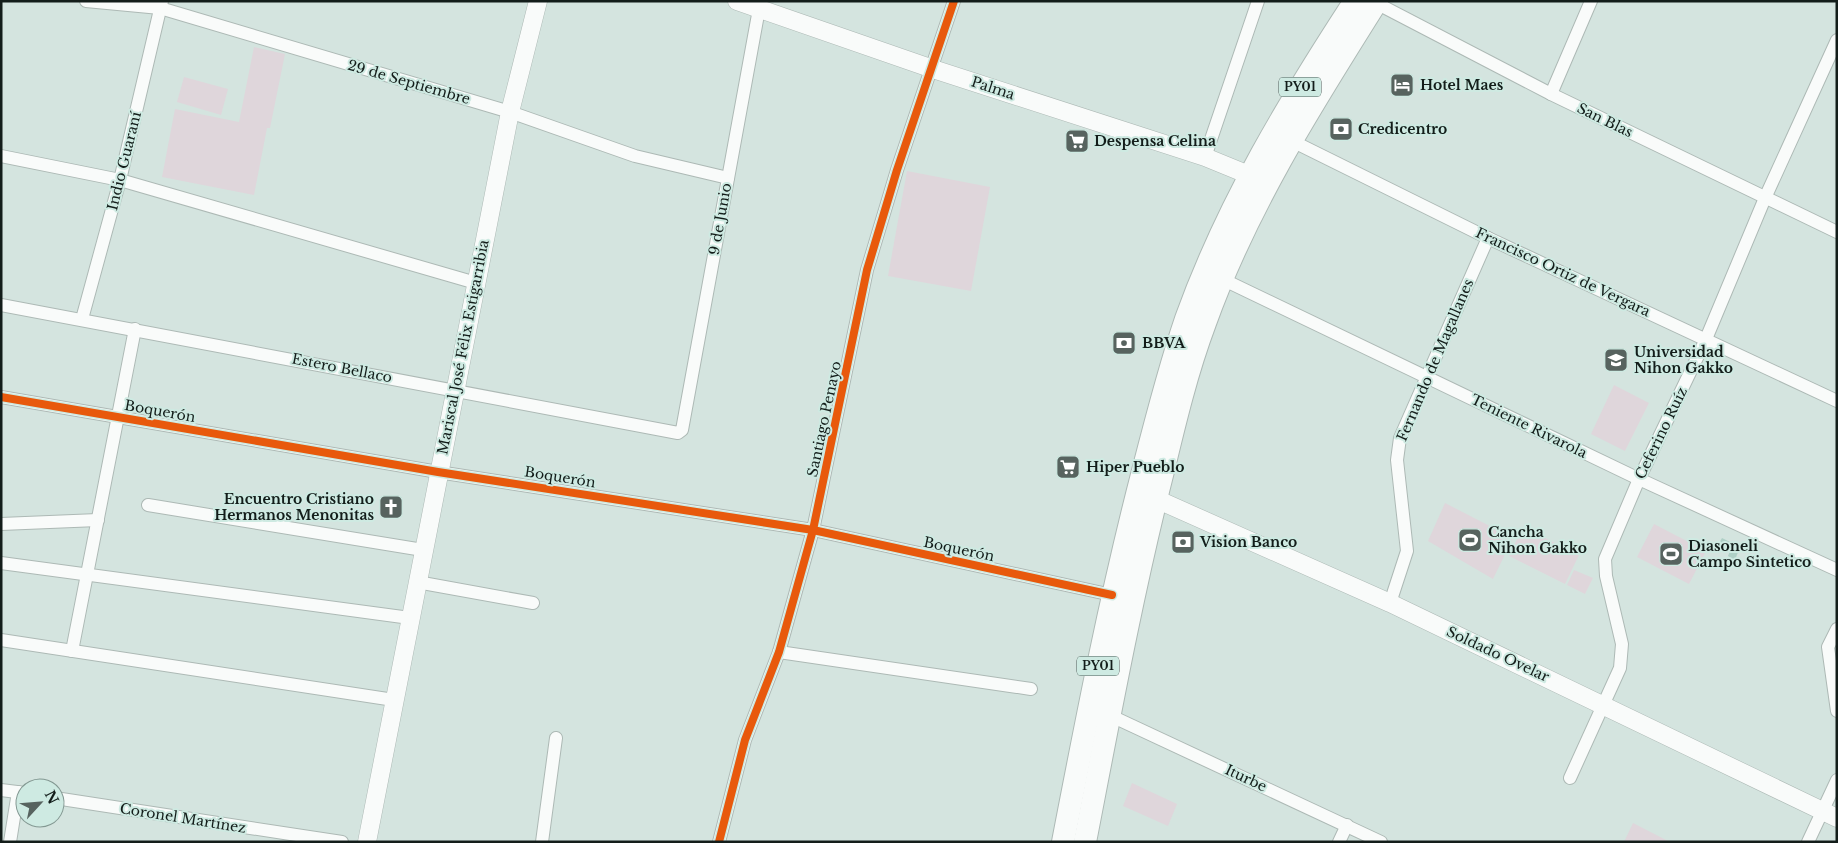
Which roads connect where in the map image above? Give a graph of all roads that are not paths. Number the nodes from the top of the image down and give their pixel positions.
1 (86, 1) edge
2 (538, 1) edge
3 (736, 1) edge
4 (954, 1) edge
5 (1258, 1) edge
6 (1591, 1) edge
7 (1369, 2) edge
8 (161, 5) edge
9 (759, 9) junction
10 (1837, 40) edge
11 (933, 69) junction
12 (1551, 94) junction
13 (510, 112) junction
14 (1290, 140) junction
15 (1, 156) edge
16 (1205, 158) junction
17 (1249, 175) junction
18 (728, 178) junction
19 (120, 180) junction
20 (1765, 198) junction
21 (1837, 232) edge
22 (1488, 238) junction
23 (1222, 279) junction
24 (476, 283) junction
25 (1, 305) edge
26 (82, 319) junction
27 (135, 328) junction
28 (1706, 339) junction
29 (1427, 377) junction
30 (454, 390) junction
31 (1, 397) edge
32 (1837, 401) edge
33 (119, 416) junction
34 (682, 430) joint
35 (438, 472) junction
36 (1639, 479) junction
37 (1147, 495) junction
38 (148, 505) dead end
39 (98, 520) junction
40 (1, 524) edge
41 (813, 530) junction
42 (423, 550) junction
43 (1, 563) edge
44 (1837, 570) edge
45 (87, 573) junction
46 (417, 582) junction
47 (1112, 595) junction
48 (533, 603) dead end
49 (1390, 603) junction
50 (410, 618) junction
51 (1837, 629) edge
52 (1, 640) edge
53 (72, 650) junction
54 (779, 652) junction
55 (1031, 690) dead end
56 (394, 700) junction
57 (1605, 704) junction
58 (1837, 711) edge
59 (1109, 715) junction
60 (556, 738) dead end
61 (1570, 778) dead end
62 (1837, 780) edge
63 (1, 790) edge
64 (15, 792) edge
65 (65, 800) edge
66 (1830, 815) edge
67 (15, 820) edge
68 (1347, 825) junction
69 (10, 842) edge
70 (342, 842) edge
71 (367, 842) edge
72 (542, 842) edge
73 (719, 842) edge
74 (1063, 842) edge
75 (1085, 842) edge
76 (1339, 842) edge
77 (1382, 842) edge
78 (1808, 842) edge

1 - 8 street, 29 de Septiembre
2 - 13 street, Mariscal José Félix Estigarribia
3 - 9 street, Palma
4 - 11 street, Santiago Penayo
5 - 16 street
6 - 12 street
7 - 12 street, San Blas
7 - 14 highway, PY01
7 - 17 highway, PY01
8 - 13 street, 29 de Septiembre
8 - 19 street, Indio Guaraní
9 - 11 street, Palma
9 - 18 street, 9 de Junio
10 - 20 street, Ceferino Ruíz
11 - 16 street, Palma
11 - 41 street, Santiago Penayo
12 - 20 street, San Blas
13 - 18 street, 29 de Septiembre
13 - 24 street, Mariscal José Félix Estigarribia
14 - 22 street, Francisco Ortiz de Vergara
14 - 23 highway, PY01
15 - 19 street
16 - 17 street, Palma
17 - 37 highway, PY01
18 - 34 street, 9 de Junio
19 - 24 street
19 - 26 street, Indio Guaraní
20 - 21 street, San Blas
20 - 28 street, Ceferino Ruíz
22 - 28 street, Francisco Ortiz de Vergara
22 - 29 street, Fernando de Magallanes
23 - 29 street, Teniente Rivarola
23 - 37 highway, PY01
24 - 30 street, Mariscal José Félix Estigarribia
25 - 26 street, Estero Bellaco
26 - 27 street, Estero Bellaco
27 - 30 street, Estero Bellaco
27 - 33 street
28 - 32 street, Francisco Ortiz de Vergara
28 - 36 street, Ceferino Ruíz
29 - 36 street, Teniente Rivarola
29 - 49 street, Fernando de Magallanes
30 - 34 street, Estero Bellaco
30 - 35 street, Mariscal José Félix Estigarribia
31 - 33 street, Boquerón
33 - 35 street, Boquerón
33 - 39 street
35 - 41 street, Boquerón
35 - 42 street, Mariscal José Félix Estigarribia
36 - 44 street, Teniente Rivarola
36 - 57 street, Ceferino Ruíz
37 - 47 highway, PY01
37 - 49 street, Soldado Ovelar
37 - 59 highway, PY01
38 - 42 street
39 - 40 street
39 - 45 street
41 - 47 street, Boquerón
41 - 54 street, Santiago Penayo
42 - 46 street, Mariscal José Félix Estigarribia
43 - 45 street
45 - 50 street
45 - 53 street
46 - 48 street
46 - 50 street, Mariscal José Félix Estigarribia
47 - 74 highway, PY01
49 - 57 street, Soldado Ovelar
50 - 56 street, Mariscal José Félix Estigarribia
51 - 58 street
52 - 53 street
53 - 56 street
54 - 55 street
54 - 73 street, Santiago Penayo
56 - 71 street, Mariscal José Félix Estigarribia
57 - 61 street, Ceferino Ruíz
57 - 66 street, Soldado Ovelar
59 - 68 street, Iturbe
59 - 75 highway, PY01
60 - 72 street
62 - 66 street
63 - 64 street
65 - 70 street, Coronel Martínez
66 - 78 street
67 - 69 street
68 - 76 street
68 - 77 street, Iturbe

